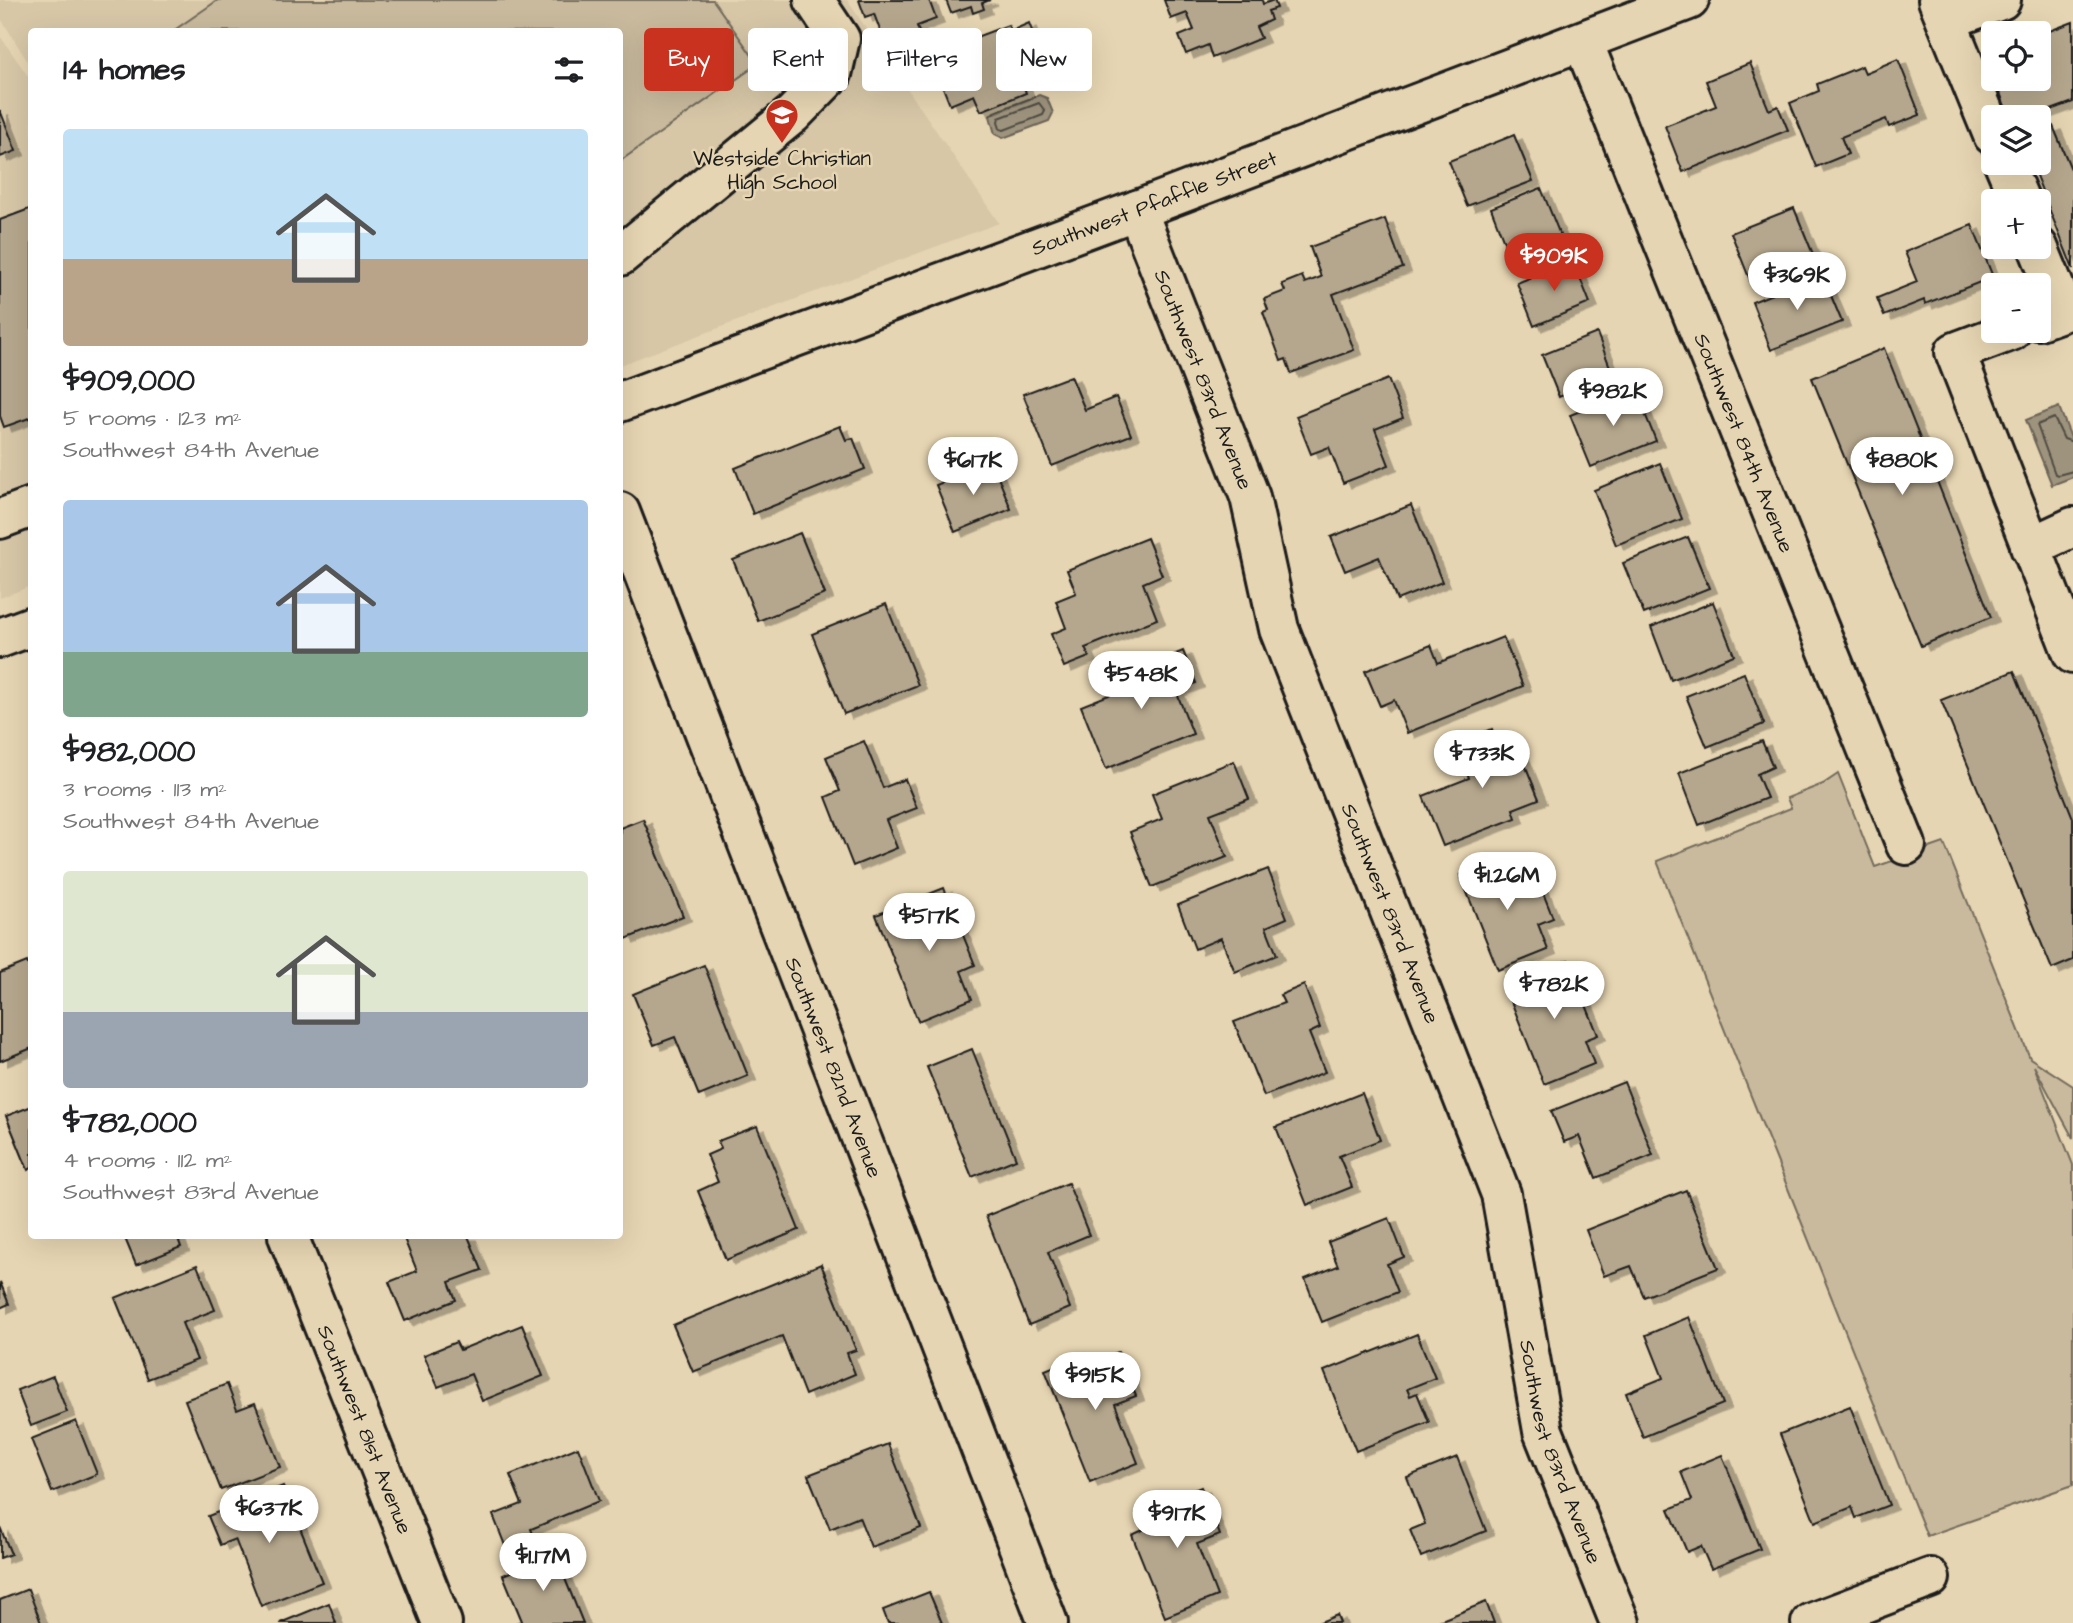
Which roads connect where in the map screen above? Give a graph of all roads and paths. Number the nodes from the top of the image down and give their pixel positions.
1 (814, 0) edge
2 (1689, 0) edge
3 (2001, 0) edge
4 (1943, 10) edge
5 (1583, 42) junction
6 (1981, 105) edge
7 (1138, 210) junction
8 (623, 254) edge
9 (2041, 259) edge
10 (2059, 321) edge
11 (1981, 342) edge
12 (623, 401) edge
13 (28, 508) edge
14 (0, 519) edge
15 (623, 520) edge
16 (2073, 527) edge
17 (2030, 547) junction
18 (28, 628) edge
19 (0, 638) edge
20 (2073, 654) edge
21 (1906, 845) dead end
22 (289, 1239) edge
23 (1930, 1578) dead end
24 (442, 1623) edge
25 (1048, 1623) edge
26 (1620, 1623) edge
27 (1811, 1623) edge

1 - 8 street
2 - 5 street, Southwest Pfaffle Street
3 - 4 street
4 - 6 street
5 - 7 street, Southwest Pfaffle Street
5 - 21 street, Southwest 84th Avenue
7 - 12 street, Southwest Pfaffle Street
7 - 26 street, Southwest 83rd Avenue
9 - 10 street
11 - 17 street
13 - 14 street
15 - 25 street, Southwest 82nd Avenue
16 - 17 street
17 - 20 street
18 - 19 street
22 - 24 street, Southwest 81st Avenue
23 - 27 street

